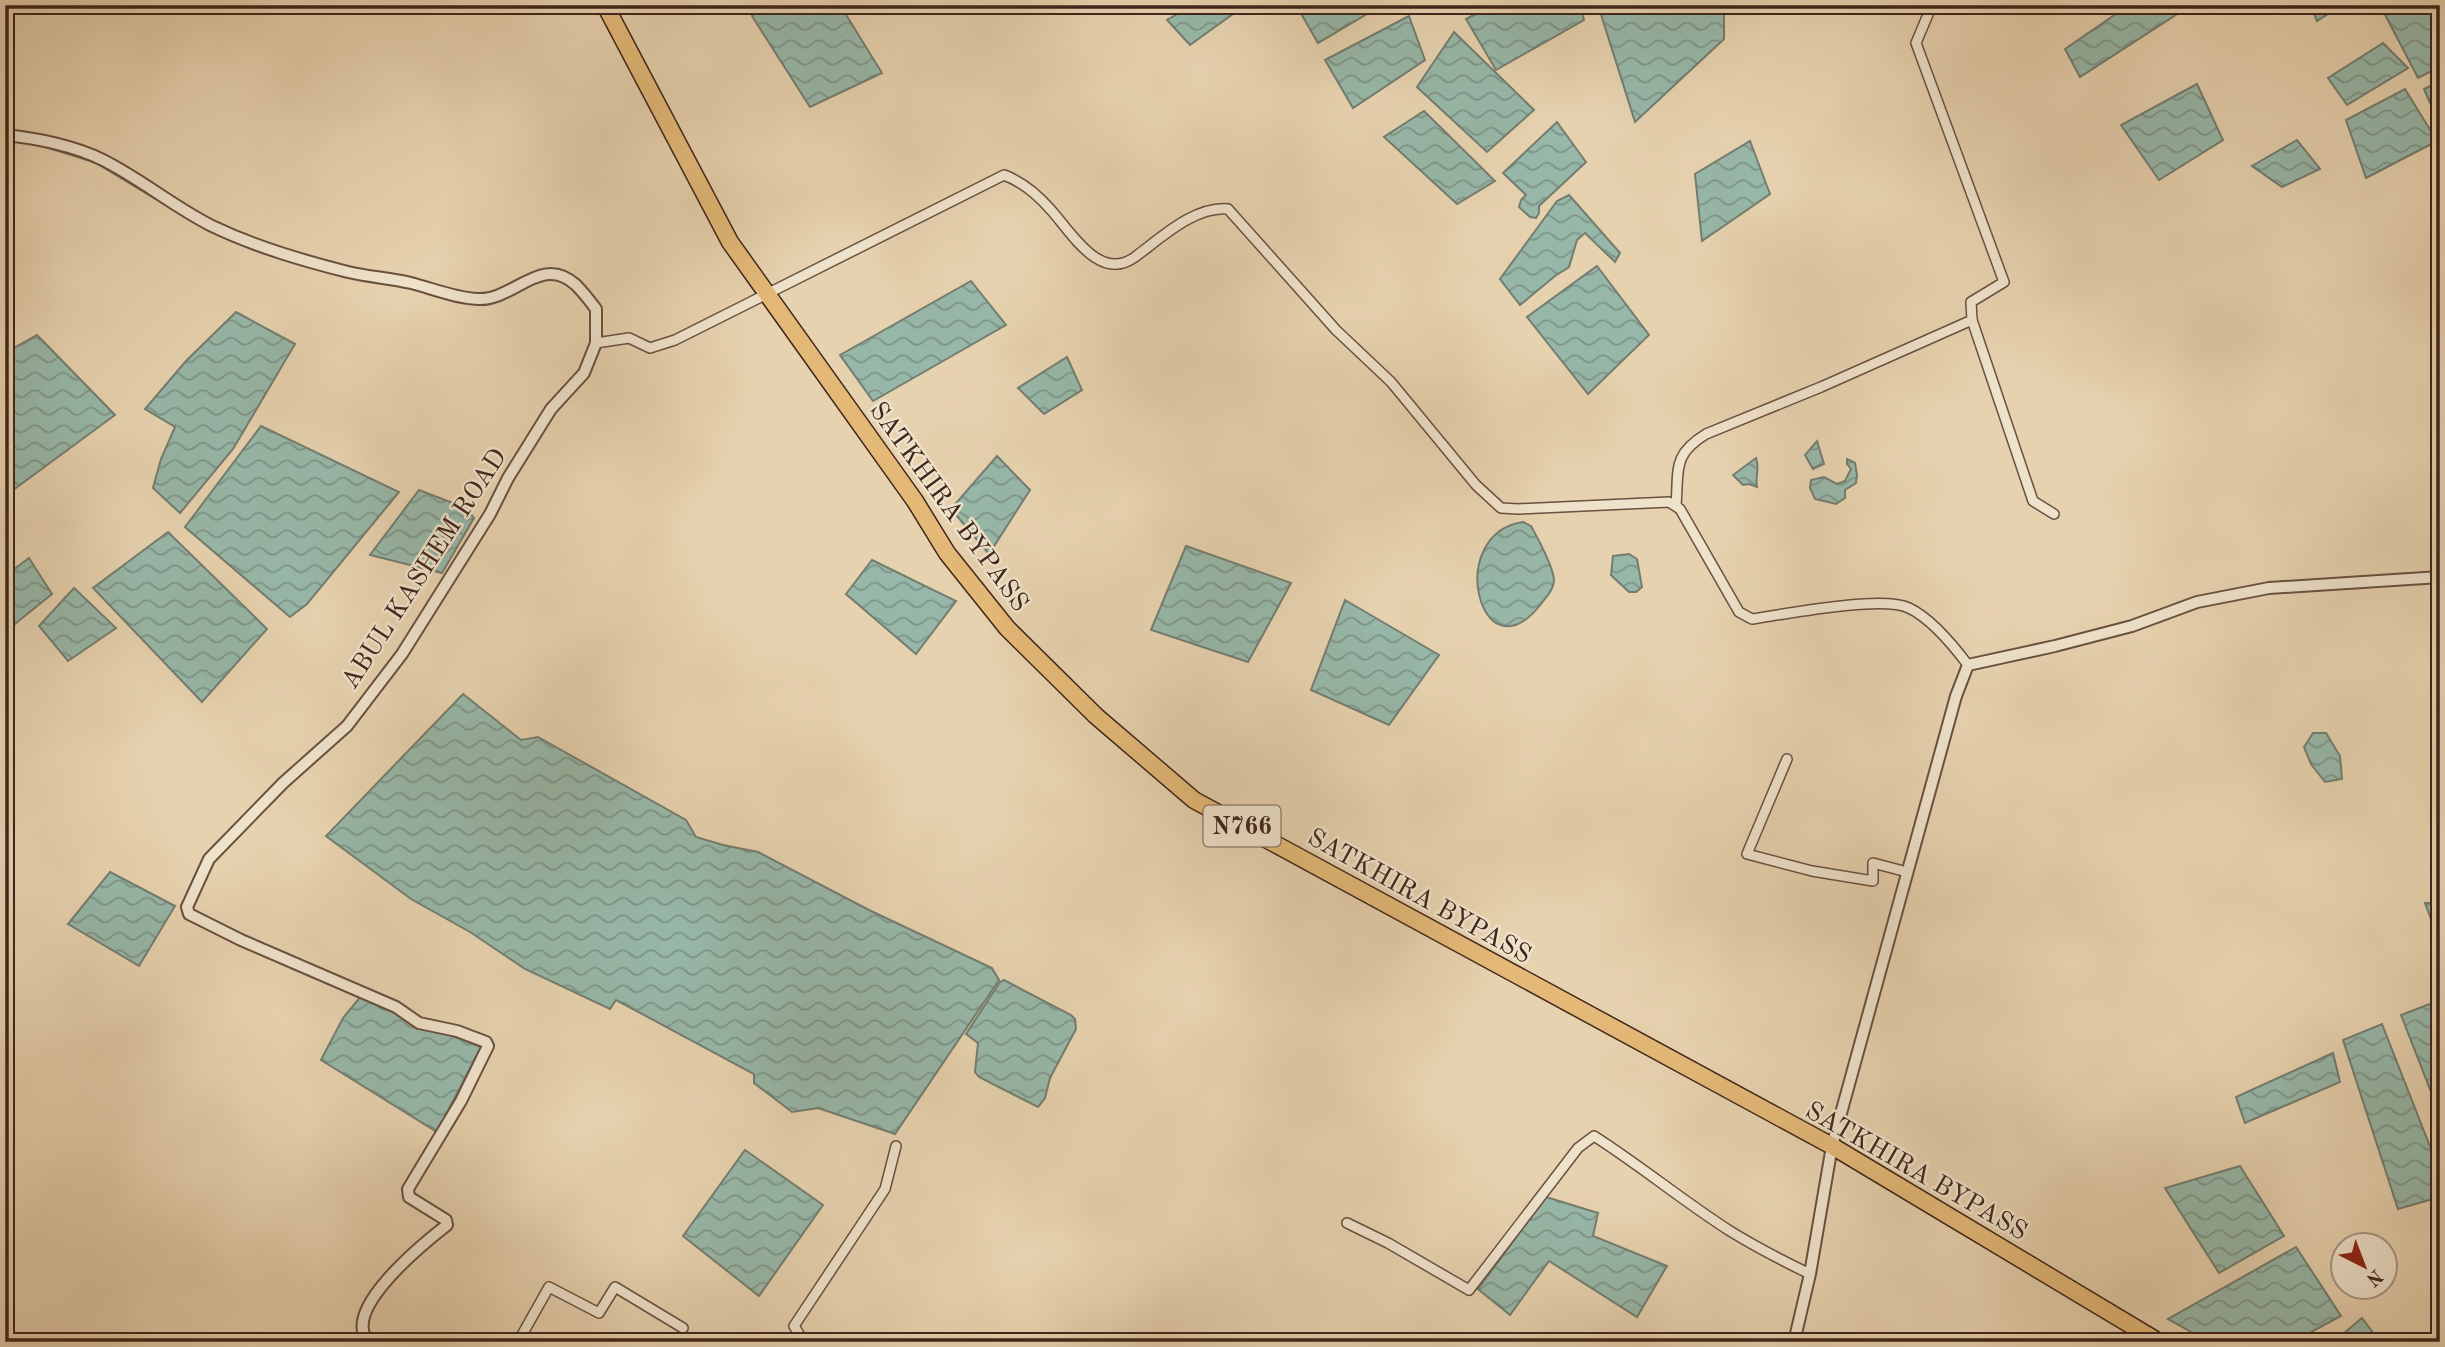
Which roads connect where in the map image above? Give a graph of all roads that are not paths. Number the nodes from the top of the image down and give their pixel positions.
1 (605, 5) edge
2 (1932, 5) edge
3 (5, 135) edge
4 (769, 293) junction
5 (1972, 320) junction
6 (596, 343) junction
7 (1676, 505) junction
8 (2054, 514) dead end
9 (2440, 577) edge
10 (1968, 665) junction
11 (1787, 759) dead end
12 (1907, 872) junction
13 (896, 1146) dead end
14 (1832, 1146) junction
15 (1347, 1223) dead end
16 (1810, 1274) junction
17 (683, 1328) dead end
18 (369, 1342) edge
19 (518, 1342) edge
20 (804, 1342) edge
21 (1794, 1342) edge
22 (2159, 1342) edge

1 - 4 highway, SATKHIRA BYPASS / N766
2 - 5 street
3 - 6 street, ABUL KASHEM ROAD
4 - 6 street
4 - 7 street
4 - 14 highway, SATKHIRA BYPASS / N766
5 - 7 street
5 - 8 street
6 - 18 street, ABUL KASHEM ROAD
7 - 10 street
9 - 10 street
10 - 12 street
11 - 12 street
12 - 14 street
13 - 20 street
14 - 16 street
14 - 22 highway, SATKHIRA BYPASS / N766
15 - 16 street
16 - 21 street
17 - 19 street

